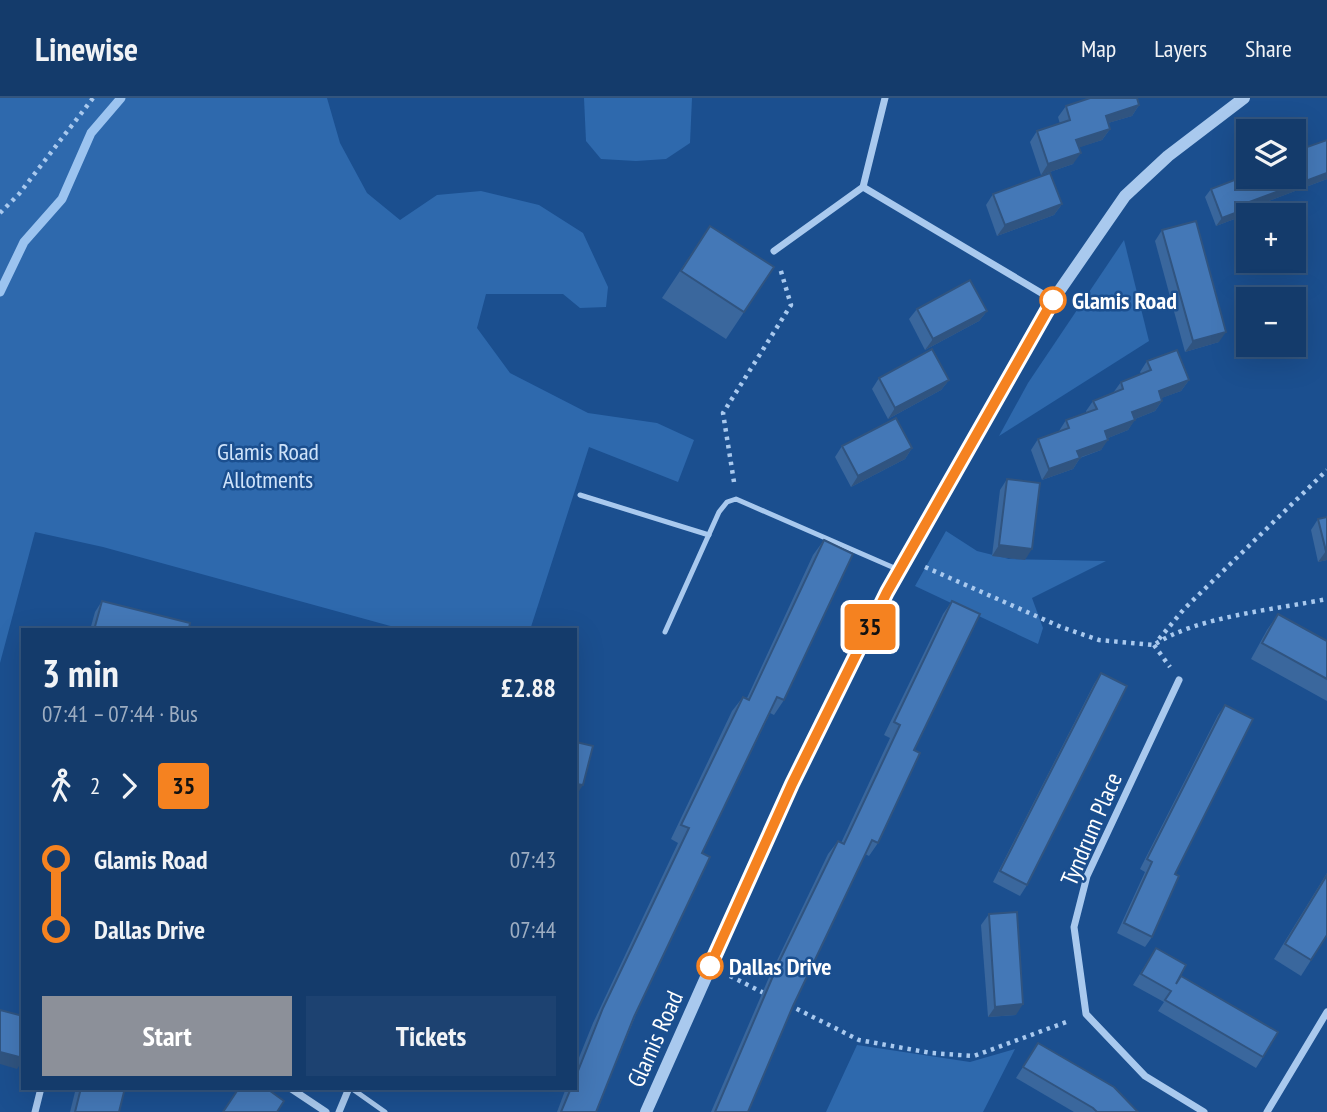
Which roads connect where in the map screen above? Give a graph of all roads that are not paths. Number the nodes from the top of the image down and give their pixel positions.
1 (885, 98) edge
2 (1244, 98) edge
3 (863, 187) junction
4 (774, 251) road end
5 (1053, 300) junction
6 (580, 495) dead end
7 (709, 535) junction
8 (902, 564) junction
9 (664, 632) dead end
10 (1179, 680) road end
11 (1327, 1012) edge
12 (40, 1090) edge
13 (293, 1090) edge
14 (349, 1090) edge
15 (353, 1090) edge
16 (34, 1112) edge
17 (326, 1112) edge
18 (339, 1112) edge
19 (385, 1112) edge
20 (646, 1112) edge
21 (1204, 1112) edge
22 (1267, 1112) edge

1 - 3 street
2 - 5 street, Glamis Road
3 - 4 street
3 - 5 street
5 - 8 street, Glamis Road
6 - 7 lane
7 - 8 lane
7 - 9 lane
8 - 20 street, Glamis Road
10 - 21 street, Tyndrum Place
11 - 22 street
12 - 16 street
13 - 17 street
14 - 18 street
15 - 19 lane

